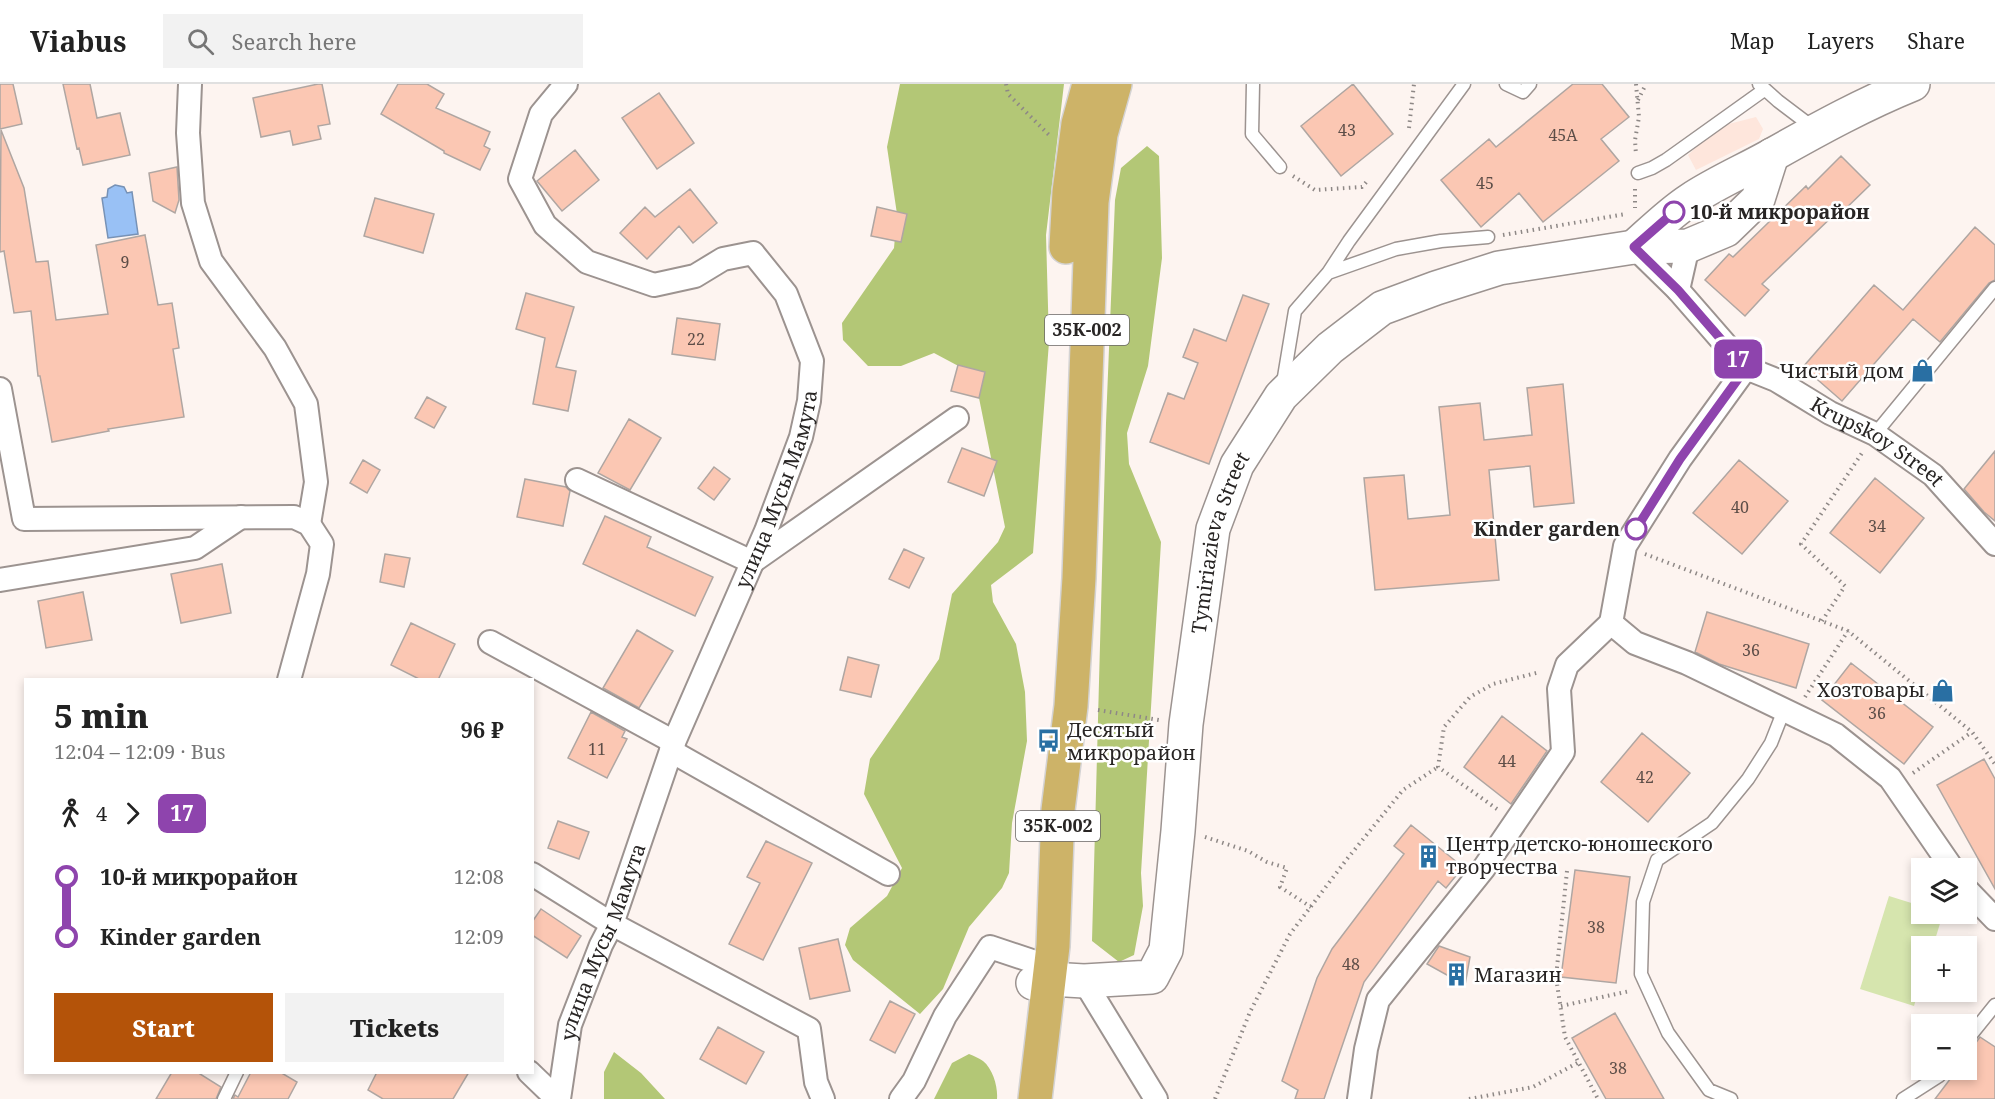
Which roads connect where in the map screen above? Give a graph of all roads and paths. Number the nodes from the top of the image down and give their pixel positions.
1 (190, 84) edge
2 (566, 84) edge
3 (1089, 84) edge
4 (1115, 84) edge
5 (1254, 84) edge
6 (1414, 84) edge
7 (1464, 84) edge
8 (1506, 84) edge
9 (1530, 84) edge
10 (1636, 84) edge
11 (1646, 84) edge
12 (1913, 84) edge
13 (1761, 87) edge
14 (1638, 100) junction
15 (1816, 130) junction
16 (1408, 136) dead end
17 (1772, 156) junction
18 (1280, 167) joint
19 (1638, 172) joint
20 (1369, 179) dead end
21 (1660, 224) junction
22 (1488, 237) joint
23 (1688, 246) junction
24 (1634, 247) junction
25 (1328, 273) junction
26 (1995, 288) edge
27 (1678, 290) junction
28 (1746, 368) junction
29 (0, 389) edge
30 (1281, 396) junction
31 (957, 418) dead end
32 (1875, 435) junction
33 (577, 480) dead end
34 (241, 517) junction
35 (309, 524) junction
36 (1995, 544) edge
37 (1624, 546) junction
38 (752, 562) junction
39 (0, 580) edge
40 (1822, 621) junction
41 (1611, 623) junction
42 (1848, 631) junction
43 (490, 642) dead end
44 (1567, 665) junction
45 (290, 678) edge
46 (1071, 706) junction
47 (1789, 713) junction
48 (1186, 724) junction
49 (1972, 732) junction
50 (673, 746) junction
51 (1995, 764) edge
52 (1438, 767) junction
53 (1895, 785) junction
54 (1515, 822) junction
55 (1178, 831) junction
56 (1945, 858) edge
57 (1567, 871) dead end
58 (888, 874) dead end
59 (534, 875) edge
60 (1977, 900) edge
61 (1311, 907) junction
62 (1995, 919) edge
63 (612, 924) junction
64 (1044, 976) junction
65 (1084, 981) junction
66 (1647, 987) junction
67 (1995, 1005) edge
68 (1561, 1006) junction
69 (1977, 1027) edge
70 (1578, 1062) junction
71 (236, 1074) edge
72 (531, 1074) edge
73 (1933, 1080) edge
74 (224, 1099) edge
75 (558, 1099) edge
76 (823, 1099) edge
77 (901, 1099) edge
78 (1018, 1099) edge
79 (1035, 1099) edge
80 (1156, 1099) edge
81 (1215, 1099) edge
82 (1359, 1099) edge
83 (1469, 1099) edge
84 (1598, 1099) edge
85 (1731, 1099) edge
86 (1904, 1099) edge

1 - 35 street
2 - 38 street, улица Мусы Мамута
3 - 64 highway, 35К-002
4 - 46 highway, 35К-002
5 - 18 lane
6 - 16 path
7 - 25 lane
8 - 9 lane
10 - 14 path
11 - 14 path
12 - 15 street
13 - 15 lane
13 - 19 lane
14 - 19 path
15 - 17 street
17 - 21 street
17 - 23 street, Tymiriazieva Street
18 - 20 path
21 - 22 path
21 - 24 street
22 - 25 lane
23 - 24 street, Tymiriazieva Street
23 - 27 street
24 - 27 street
24 - 30 street, Tymiriazieva Street
25 - 30 lane
26 - 32 lane
27 - 28 street
28 - 32 street, Krupskoy Street
28 - 37 street
29 - 34 street
30 - 48 street, Tymiriazieva Street
31 - 38 street
32 - 36 street, Krupskoy Street
32 - 40 path
33 - 38 street
34 - 35 street
34 - 39 street
35 - 45 street
37 - 40 path
37 - 41 street
38 - 50 street, улица Мусы Мамута
40 - 42 path
41 - 44 street
41 - 47 street
42 - 47 path
42 - 49 path
43 - 50 street
44 - 52 path
44 - 54 street
46 - 48 path
46 - 64 highway, 35К-002
47 - 53 street
47 - 66 lane
48 - 55 street, Tymiriazieva Street
49 - 51 path
49 - 53 path
50 - 58 street
50 - 63 street, улица Мусы Мамута
52 - 54 path
52 - 61 path
53 - 56 street
54 - 82 street
55 - 61 path
55 - 65 street, Tymiriazieva Street
57 - 68 path
59 - 63 street
60 - 62 street
61 - 81 path
63 - 75 street, улица Мусы Мамута
63 - 76 street
64 - 65 street
64 - 65 street
64 - 77 street
64 - 78 highway
64 - 79 highway, 35К-002
65 - 80 street
66 - 68 path
66 - 85 lane
67 - 69 lane
68 - 70 path
70 - 83 path
70 - 84 path
71 - 74 lane
72 - 75 street
73 - 86 lane

